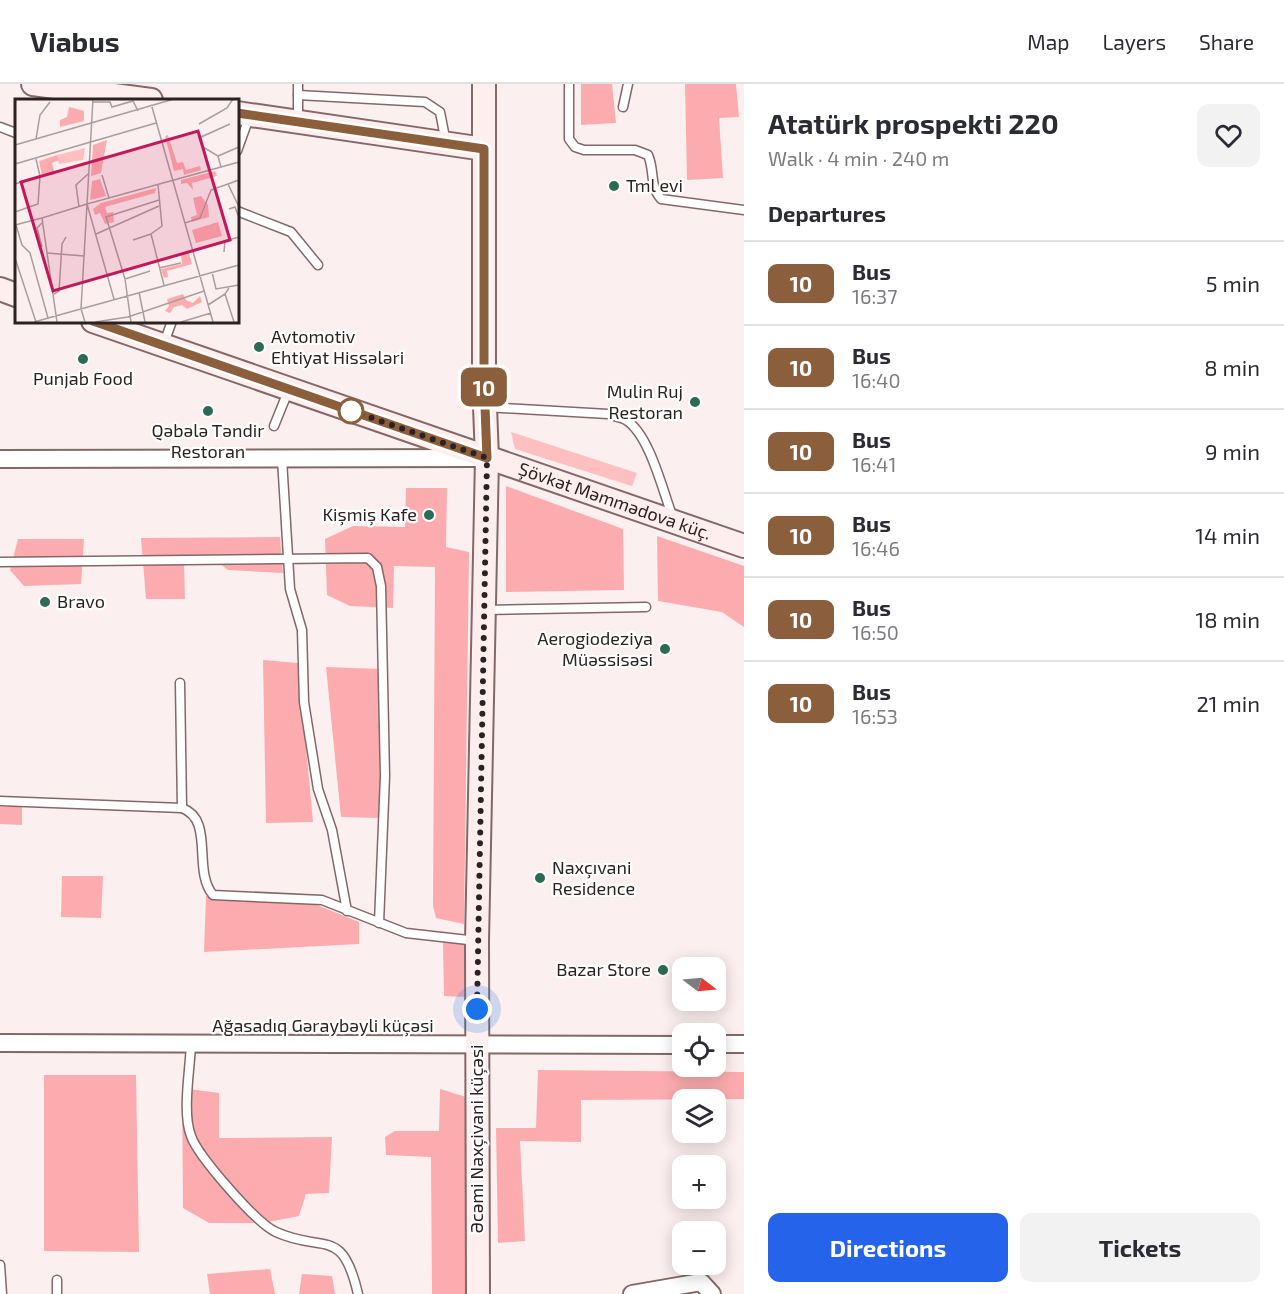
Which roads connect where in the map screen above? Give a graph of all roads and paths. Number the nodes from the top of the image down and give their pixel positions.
1 (33, 84) edge
2 (298, 84) edge
3 (484, 84) edge
4 (569, 84) edge
5 (628, 84) edge
6 (298, 95) junction
7 (141, 99) edge
8 (623, 107) dead end
9 (244, 114) edge
10 (298, 122) junction
11 (0, 127) edge
12 (15, 133) edge
13 (446, 143) junction
14 (238, 146) edge
15 (484, 149) junction
16 (744, 210) edge
17 (238, 211) edge
18 (318, 265) dead end
19 (0, 289) edge
20 (15, 295) edge
21 (96, 322) edge
22 (172, 322) edge
23 (163, 345) junction
24 (289, 389) junction
25 (485, 407) junction
26 (274, 426) dead end
27 (487, 458) junction
28 (0, 459) edge
29 (282, 459) junction
30 (674, 521) junction
31 (744, 546) edge
32 (288, 559) junction
33 (0, 562) edge
34 (646, 607) dead end
35 (484, 610) junction
36 (180, 683) dead end
37 (0, 801) edge
38 (182, 808) junction
39 (347, 911) junction
40 (379, 923) junction
41 (477, 941) junction
42 (0, 1044) edge
43 (191, 1044) junction
44 (726, 1044) edge
45 (744, 1044) edge
46 (672, 1045) edge
47 (477, 1046) junction
48 (0, 1265) edge
49 (57, 1280) dead end
50 (2, 1294) edge
51 (57, 1294) edge
52 (358, 1294) edge
53 (478, 1294) edge
54 (632, 1294) edge
55 (712, 1294) edge

1 - 7 main road
2 - 6 lane
3 - 15 main road, Əcəmi Naxçivani küçəsi
4 - 16 lane
5 - 8 lane
6 - 10 lane
6 - 13 lane
9 - 10 main road
9 - 14 lane
10 - 13 main road
11 - 12 lane
13 - 15 main road
15 - 25 main road, Əcəmi Naxçivani küçəsi
17 - 18 lane
19 - 20 main road
21 - 23 main road, Şövkət Məmmədova küç.
22 - 23 lane
23 - 24 main road, Şövkət Məmmədova küç.
24 - 26 lane
24 - 27 main road, Şövkət Məmmədova küç.
25 - 27 main road, Əcəmi Naxçivani küçəsi
25 - 30 lane
27 - 29 street
27 - 30 main road, Şövkət Məmmədova küç.
27 - 35 main road, Əcəmi Naxçivani küçəsi
28 - 29 street
29 - 32 lane
30 - 31 main road, Şövkət Məmmədova küç.
32 - 33 lane
32 - 39 lane
32 - 40 lane
34 - 35 lane
35 - 41 main road, Əcəmi Naxçivani küçəsi
36 - 38 lane
37 - 38 lane
38 - 39 lane
39 - 40 lane
40 - 41 lane
41 - 47 main road, Əcəmi Naxçivani küçəsi
42 - 43 street, Ağasadıq Gəraybəyli küçəsi
43 - 47 street, Ağasadıq Gəraybəyli küçəsi
43 - 52 lane
44 - 45 street
46 - 47 street, Ağasadıq Gəraybəyli küçəsi
47 - 53 main road, Əcəmi Naxçivani küçəsi
48 - 50 lane
49 - 51 lane
54 - 55 street

